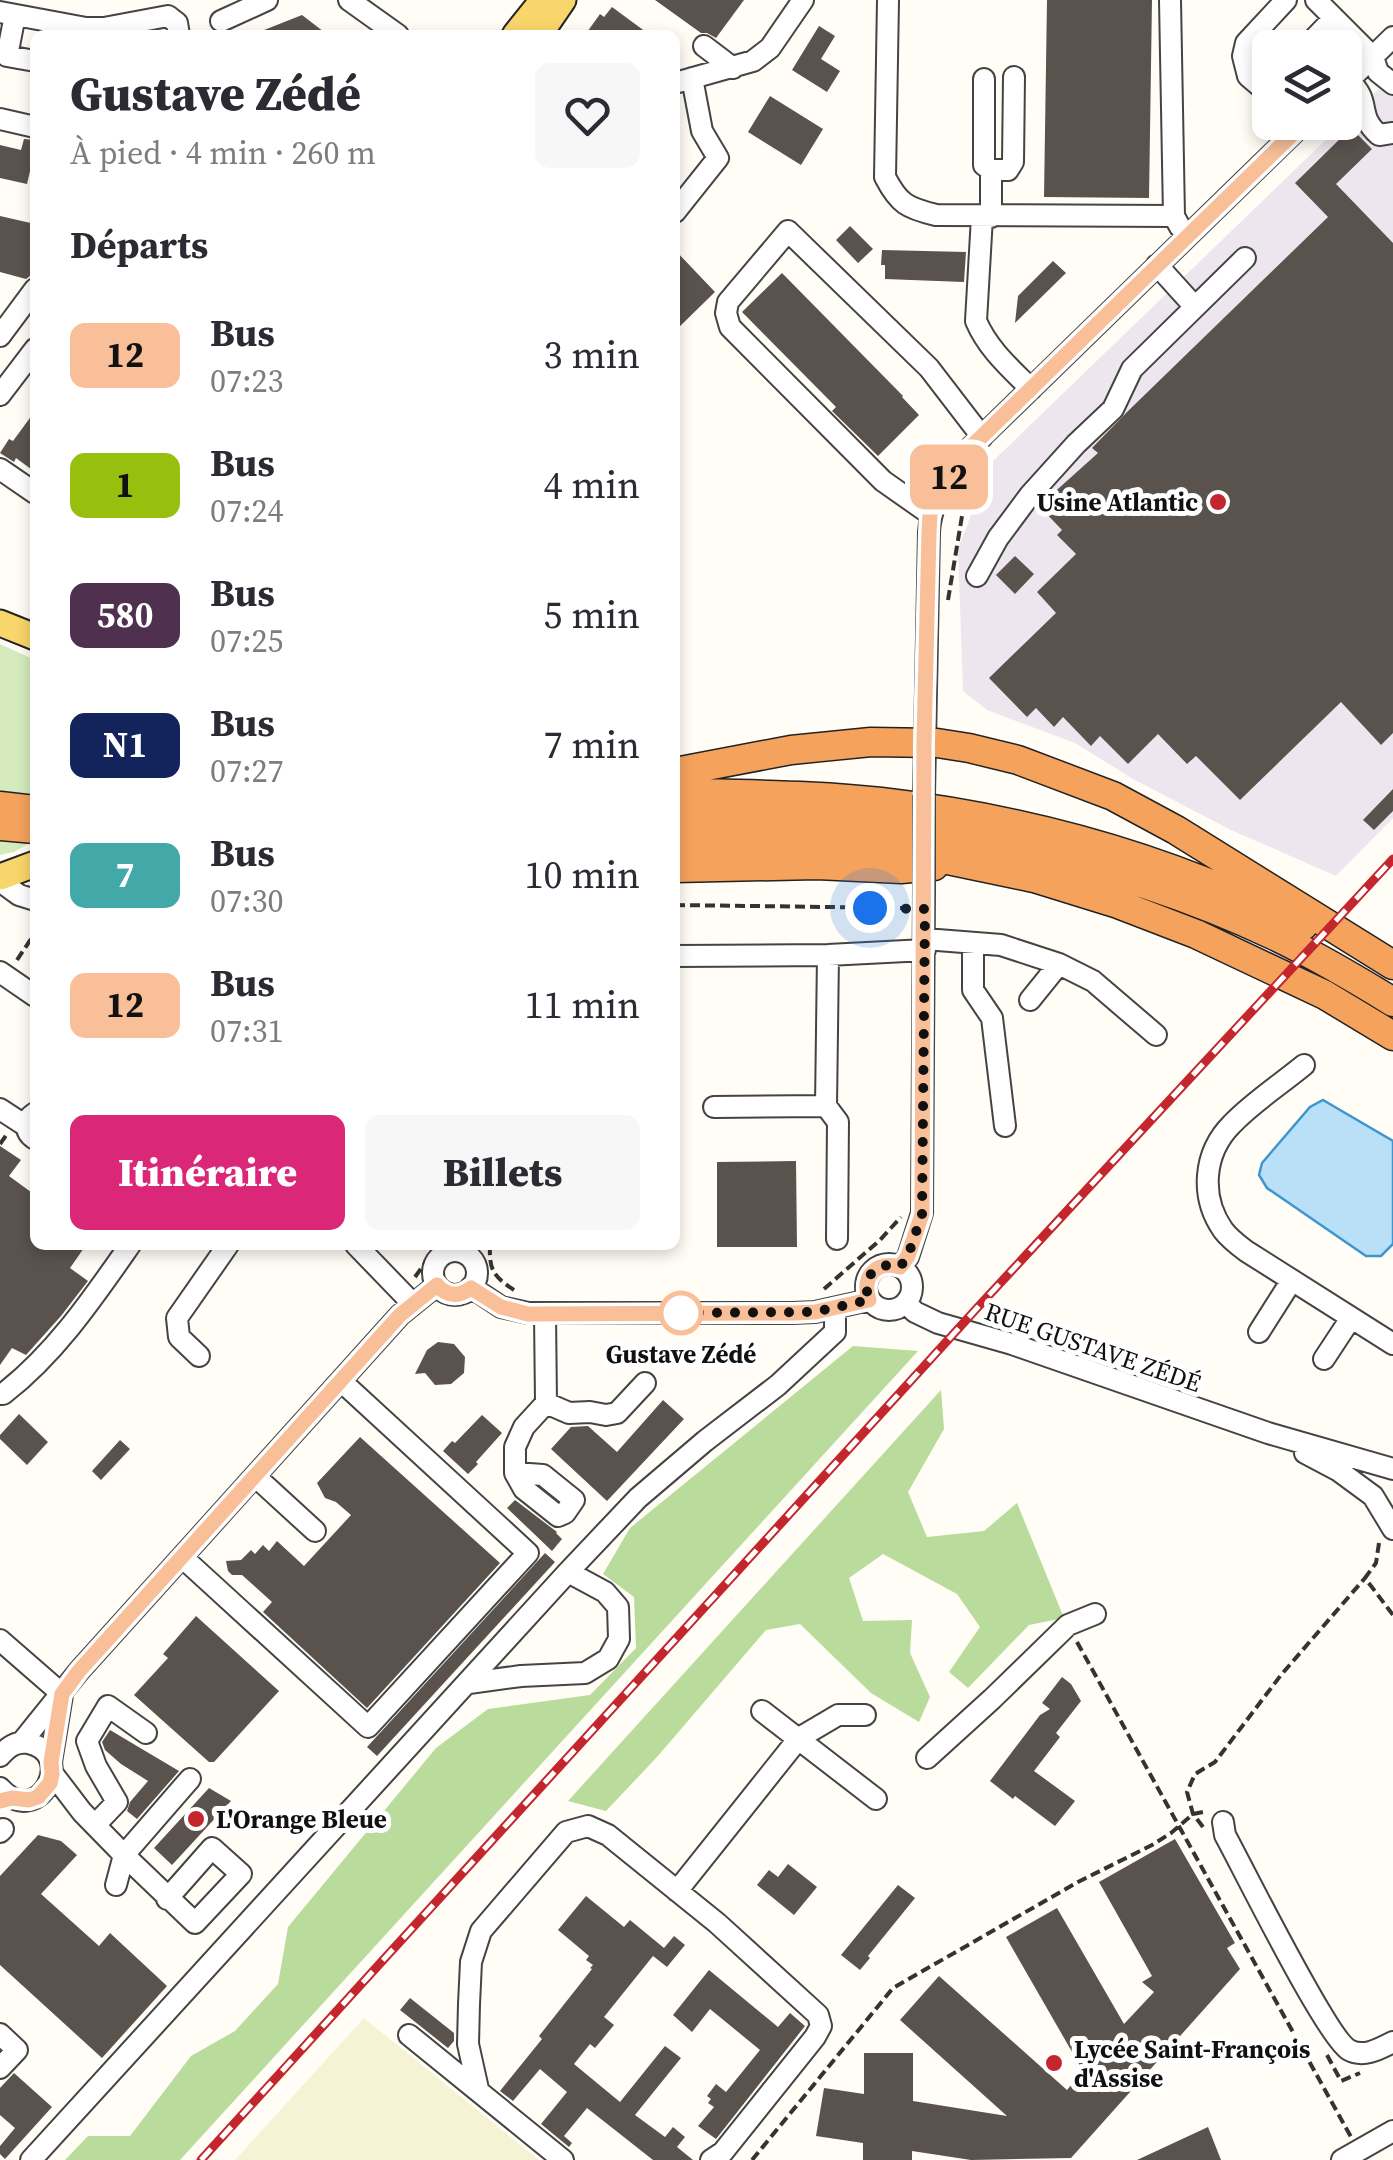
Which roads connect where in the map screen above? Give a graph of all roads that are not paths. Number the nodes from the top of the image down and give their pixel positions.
1 (267, 0) edge
2 (349, 0) edge
3 (543, 0) edge
4 (564, 0) edge
5 (802, 0) edge
6 (888, 0) edge
7 (1170, 0) edge
8 (1286, 0) edge
9 (1316, 0) edge
10 (8, 13) edge
11 (1334, 18) junction
12 (221, 21) dead end
13 (178, 30) edge
14 (391, 30) edge
15 (519, 30) edge
16 (543, 30) edge
17 (1258, 30) edge
18 (1322, 30) edge
19 (1252, 37) edge
20 (1393, 37) edge
21 (704, 46) dead end
22 (1372, 57) junction
23 (30, 60) edge
24 (1362, 67) edge
25 (733, 68) junction
26 (1014, 76) dead end
27 (984, 79) dead end
28 (681, 80) edge
29 (1252, 80) edge
30 (1393, 84) edge
31 (1362, 98) edge
32 (0, 119) edge
33 (30, 126) edge
34 (1393, 134) edge
35 (1286, 140) edge
36 (992, 170) junction
37 (680, 206) edge
38 (1174, 216) junction
39 (986, 217) junction
40 (1186, 237) junction
41 (1245, 258) dead end
42 (1157, 266) junction
43 (30, 296) edge
44 (1195, 306) junction
45 (0, 336) edge
46 (30, 356) edge
47 (1031, 389) junction
48 (0, 395) edge
49 (982, 437) junction
50 (0, 469) edge
51 (30, 490) edge
52 (930, 514) junction
53 (977, 576) dead end
54 (0, 623) edge
55 (30, 635) edge
56 (924, 742) junction
57 (680, 771) edge
58 (680, 792) edge
59 (0, 806) edge
60 (30, 809) edge
61 (680, 818) edge
62 (0, 826) edge
63 (30, 829) edge
64 (680, 840) edge
65 (966, 864) junction
66 (30, 866) edge
67 (680, 868) edge
68 (0, 879) edge
69 (30, 898) edge
70 (973, 944) junction
71 (925, 945) junction
72 (828, 955) junction
73 (680, 956) edge
74 (1060, 964) junction
75 (1393, 965) edge
76 (3, 974) edge
77 (1393, 974) edge
78 (30, 993) edge
79 (1030, 1000) dead end
80 (1393, 1002) edge
81 (1156, 1034) dead end
82 (1393, 1036) edge
83 (1304, 1065) dead end
84 (826, 1106) junction
85 (714, 1107) dead end
86 (0, 1109) edge
87 (30, 1125) edge
88 (1005, 1126) dead end
89 (837, 1239) dead end
90 (126, 1250) edge
91 (225, 1250) edge
92 (361, 1250) edge
93 (452, 1250) edge
94 (476, 1253) edge
95 (900, 1267) junction
96 (1292, 1280) junction
97 (437, 1285) junction
98 (471, 1288) junction
99 (869, 1300) junction
100 (906, 1303) junction
101 (413, 1304) junction
102 (835, 1308) junction
103 (545, 1314) junction
104 (1351, 1318) junction
105 (1259, 1332) dead end
106 (1393, 1344) edge
107 (199, 1356) dead end
108 (1324, 1359) dead end
109 (341, 1380) junction
110 (644, 1383) dead end
111 (0, 1394) edge
112 (546, 1403) junction
113 (1268, 1434) junction
114 (1393, 1468) edge
115 (516, 1473) dead end
116 (255, 1476) junction
117 (1393, 1529) edge
118 (315, 1530) dead end
119 (182, 1558) junction
120 (568, 1572) junction
121 (1095, 1614) dead end
122 (0, 1640) edge
123 (468, 1683) junction
124 (62, 1694) junction
125 (762, 1711) dead end
126 (865, 1715) dead end
127 (146, 1733) dead end
128 (798, 1738) junction
129 (21, 1743) junction
130 (0, 1756) edge
131 (927, 1758) dead end
132 (52, 1768) junction
133 (190, 1779) dead end
134 (4, 1796) edge
135 (38, 1797) junction
136 (876, 1799) dead end
137 (88, 1819) junction
138 (1216, 1828) road end
139 (124, 1855) junction
140 (116, 1885) dead end
141 (678, 1891) junction
142 (166, 1899) dead end
143 (0, 2034) edge
144 (409, 2035) dead end
145 (1393, 2042) edge
146 (0, 2068) edge
147 (478, 2089) junction
148 (1393, 2131) edge
149 (1355, 2157) edge
150 (31, 2160) edge
151 (563, 2160) edge
152 (711, 2160) edge

1 - 12 street
2 - 14 street
3 - 15 main road
4 - 16 main road
5 - 25 street
6 - 39 street
7 - 38 street
8 - 17 street
9 - 11 street
10 - 13 street
10 - 23 street
11 - 18 street
11 - 22 street
19 - 29 street
20 - 22 street
21 - 25 street
22 - 24 street
22 - 30 street
25 - 28 street
26 - 36 street
27 - 36 street
28 - 37 street
31 - 34 street
32 - 33 street
35 - 40 street
36 - 39 street
38 - 39 street
38 - 40 street
39 - 47 street
40 - 42 street
41 - 44 street
42 - 44 street
42 - 47 street
43 - 45 street
44 - 53 street
46 - 48 street
47 - 49 street
49 - 52 street
49 - 52 street
50 - 51 street
52 - 56 street
54 - 55 main road
56 - 57 highway
56 - 71 street, bridge
56 - 75 highway
58 - 77 highway
59 - 60 highway
61 - 80 highway
62 - 63 highway
64 - 65 highway
65 - 67 highway
65 - 82 highway
66 - 68 main road
68 - 69 street
70 - 71 street
70 - 74 street
70 - 88 street
71 - 72 street
71 - 95 street
72 - 73 street
72 - 84 street
74 - 79 street
74 - 81 street
76 - 78 street
83 - 96 street
84 - 85 street
84 - 89 street
86 - 87 street
90 - 111 street
91 - 107 street
92 - 101 street
93 - 97 street
94 - 98 street
95 - 99 street
95 - 100 street
96 - 104 street
96 - 105 street
97 - 98 street
97 - 101 street
98 - 103 street
99 - 100 street
99 - 102 street
100 - 113 street, RUE GUSTAVE ZÉDÉ
101 - 109 street
102 - 103 street
102 - 120 street
103 - 112 street
104 - 106 street
104 - 108 street
109 - 116 street
109 - 119 street
110 - 112 street
112 - 115 street
113 - 114 street, RUE GUSTAVE ZÉDÉ
113 - 117 street, RUE GUSTAVE ZÉDÉ
116 - 118 street
116 - 119 street
119 - 124 street
120 - 123 street
120 - 123 street
121 - 131 street
122 - 124 street
123 - 150 street
124 - 129 street
124 - 132 street
125 - 128 street
126 - 128 street
127 - 137 street
128 - 136 street
128 - 141 street
129 - 130 street
129 - 132 street
132 - 135 street
132 - 137 street
133 - 139 street
134 - 135 street
135 - 137 street
137 - 139 street
138 - 145 street
139 - 140 street
139 - 142 street
141 - 147 street
141 - 152 street
143 - 146 street
144 - 147 street
147 - 151 street
148 - 149 street

